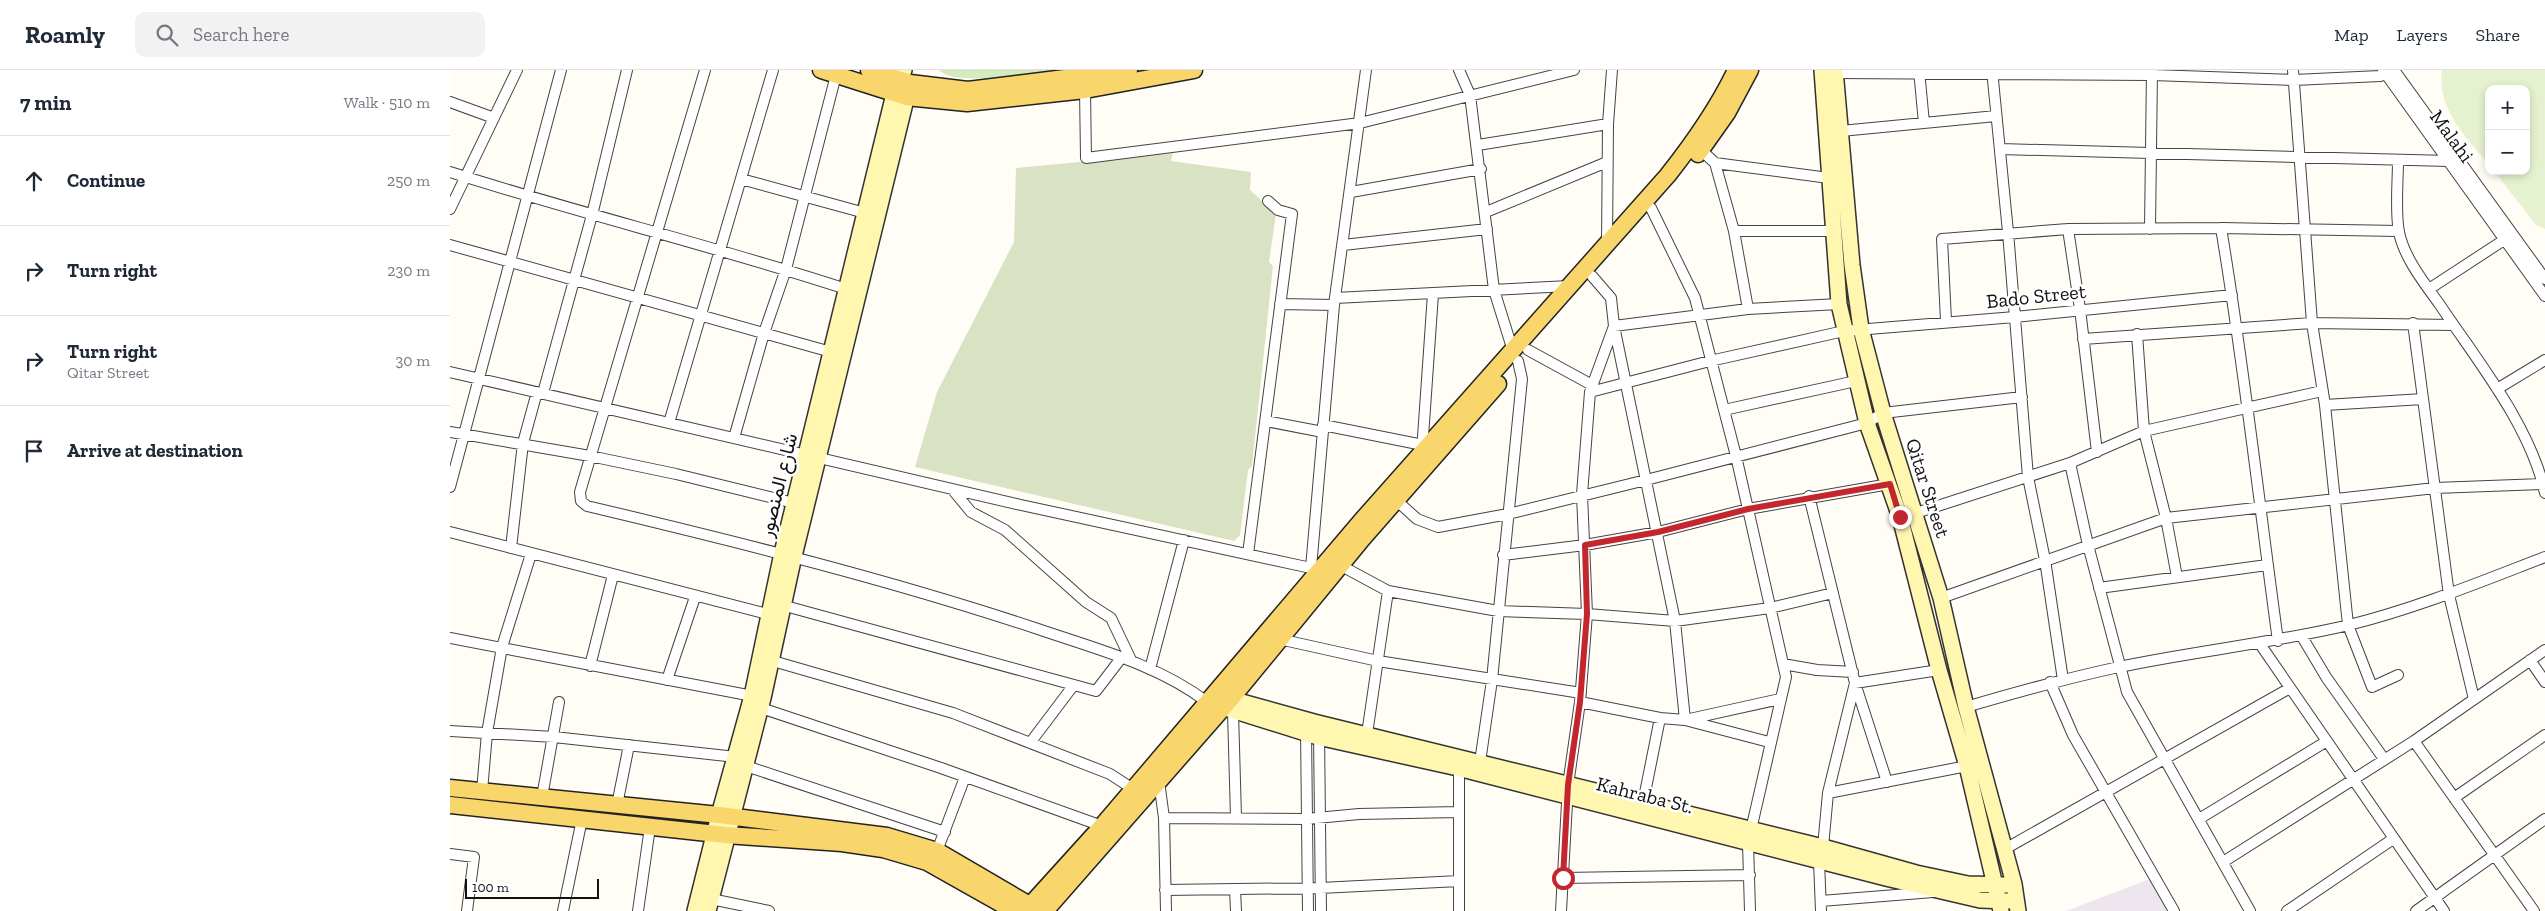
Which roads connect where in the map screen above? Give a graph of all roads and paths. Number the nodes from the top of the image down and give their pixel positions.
1 (517, 70) edge
2 (561, 70) edge
3 (627, 70) edge
4 (705, 70) edge
5 (772, 70) edge
6 (869, 70) edge
7 (1129, 70) edge
8 (1194, 70) edge
9 (1366, 70) edge
10 (1459, 70) edge
11 (1574, 70) edge
12 (1612, 70) edge
13 (1736, 70) edge
14 (1750, 70) edge
15 (1831, 71) edge
16 (2388, 71) edge
17 (1919, 72) edge
18 (1992, 72) edge
19 (2091, 72) edge
20 (829, 73) edge
21 (2152, 73) edge
22 (2294, 75) edge
23 (903, 82) edge
24 (1085, 90) junction
25 (1470, 95) junction
26 (450, 102) edge
27 (1996, 116) junction
28 (494, 118) junction
29 (1360, 122) junction
30 (1924, 123) junction
31 (1608, 124) junction
32 (1841, 131) junction
33 (1478, 145) junction
34 (2000, 149) junction
35 (1700, 150) junction
36 (2151, 152) junction
37 (2300, 156) junction
38 (2398, 160) junction
39 (2449, 161) junction
40 (1607, 162) junction
41 (1715, 163) junction
42 (1481, 169) junction
43 (450, 172) edge
44 (465, 177) junction
45 (1829, 178) junction
46 (741, 180) junction
47 (1351, 192) junction
48 (807, 195) junction
49 (528, 198) junction
50 (1847, 199) junction
51 (1831, 200) junction
52 (1268, 201) dead end
53 (1652, 208) junction
54 (450, 209) edge
55 (1486, 212) junction
56 (865, 213) junction
57 (592, 215) junction
58 (2221, 228) junction
59 (2068, 229) junction
60 (2150, 229) junction
61 (1487, 230) junction
62 (1734, 231) junction
63 (1834, 231) junction
64 (2304, 231) junction
65 (2399, 231) junction
66 (656, 232) junction
67 (2008, 232) junction
68 (2504, 240) junction
69 (450, 244) edge
70 (1607, 244) junction
71 (1343, 245) junction
72 (721, 251) junction
73 (511, 260) junction
74 (786, 269) junction
75 (1592, 276) junction
76 (574, 279) junction
77 (2545, 279) edge
78 (1570, 286) junction
79 (846, 289) junction
80 (2429, 289) junction
81 (1494, 290) junction
82 (1432, 294) junction
83 (2232, 295) junction
84 (2545, 296) edge
85 (636, 298) junction
86 (1335, 302) junction
87 (1280, 304) junction
88 (1839, 304) junction
89 (1748, 309) junction
90 (2080, 309) junction
91 (1699, 315) junction
92 (700, 316) junction
93 (2015, 317) junction
94 (1946, 321) junction
95 (2312, 322) junction
96 (2413, 323) junction
97 (2453, 325) junction
98 (1614, 326) junction
99 (2237, 327) junction
100 (1861, 329) junction
101 (1844, 331) junction
102 (764, 333) junction
103 (2137, 334) junction
104 (2083, 339) junction
105 (831, 352) junction
106 (1519, 354) junction
107 (2545, 360) edge
108 (1710, 361) junction
109 (450, 372) edge
110 (479, 378) junction
111 (1856, 381) junction
112 (1625, 382) junction
113 (1591, 388) junction
114 (2497, 389) junction
115 (2322, 391) junction
116 (540, 392) junction
117 (2022, 396) junction
118 (2423, 399) junction
119 (2324, 405) junction
120 (604, 408) junction
121 (2249, 408) junction
122 (1724, 410) junction
123 (1883, 413) junction
124 (1266, 421) junction
125 (670, 423) junction
126 (1867, 423) junction
127 (1323, 428) junction
128 (2144, 431) junction
129 (450, 432) edge
130 (464, 435) junction
131 (734, 438) junction
132 (523, 443) junction
133 (1423, 448) junction
134 (2097, 452) junction
135 (590, 456) junction
136 (812, 456) junction
137 (1736, 456) junction
138 (2070, 463) junction
139 (2028, 477) junction
140 (1646, 480) junction
141 (1890, 484) junction
142 (450, 487) edge
143 (2435, 488) junction
144 (952, 489) junction
145 (2544, 489) edge
146 (1582, 494) junction
147 (1809, 496) junction
148 (2335, 499) junction
149 (1396, 500) junction
150 (794, 503) junction
151 (2259, 508) junction
152 (1748, 509) junction
153 (1916, 513) junction
154 (1508, 514) junction
155 (2166, 518) junction
156 (450, 532) edge
157 (1658, 532) junction
158 (1184, 540) junction
159 (1585, 545) junction
160 (2088, 545) junction
161 (511, 548) junction
162 (531, 554) junction
163 (1248, 554) junction
164 (1503, 554) junction
165 (788, 555) junction
166 (2545, 557) edge
167 (2045, 560) junction
168 (1335, 562) junction
169 (2267, 565) junction
170 (613, 575) junction
171 (1316, 576) junction
172 (2177, 577) junction
173 (2100, 588) junction
174 (1388, 591) junction
175 (1833, 593) junction
176 (2449, 595) junction
177 (695, 598) junction
178 (1941, 598) junction
179 (1770, 608) junction
180 (777, 610) junction
181 (1498, 611) junction
182 (1587, 614) junction
183 (1675, 621) junction
184 (2348, 625) junction
185 (2301, 635) junction
186 (450, 638) edge
187 (1279, 639) junction
188 (2278, 641) junction
189 (2260, 644) junction
190 (502, 647) junction
191 (2545, 650) edge
192 (766, 659) junction
193 (1127, 659) junction
194 (2530, 660) junction
195 (1378, 661) junction
196 (1783, 664) junction
197 (590, 666) junction
198 (2121, 667) junction
199 (1150, 669) junction
200 (1939, 670) junction
201 (1853, 672) junction
202 (2398, 674) dead end
203 (667, 680) junction
204 (1492, 680) junction
205 (2063, 680) junction
206 (2050, 682) junction
207 (2545, 682) edge
208 (1855, 683) junction
209 (1073, 686) junction
210 (2290, 688) junction
211 (1580, 697) junction
212 (1780, 699) junction
213 (2474, 699) junction
214 (759, 701) junction
215 (559, 702) dead end
216 (1221, 703) junction
217 (1966, 707) junction
218 (1660, 718) junction
219 (1685, 720) junction
220 (1312, 728) junction
221 (450, 731) edge
222 (487, 733) junction
223 (1367, 734) junction
224 (2545, 735) edge
225 (554, 737) junction
226 (2326, 741) junction
227 (2414, 741) junction
228 (1769, 742) junction
229 (1030, 743) junction
230 (629, 745) junction
231 (2164, 758) junction
232 (2384, 759) junction
233 (741, 761) junction
234 (1480, 762) junction
235 (1459, 763) junction
236 (1967, 766) junction
237 (965, 776) junction
238 (2352, 780) junction
239 (1159, 781) junction
240 (1887, 782) junction
241 (450, 788) edge
242 (1133, 789) junction
243 (482, 791) junction
244 (1568, 791) junction
245 (2106, 791) junction
246 (1828, 793) junction
247 (542, 797) junction
248 (2454, 798) junction
249 (1644, 803) junction
250 (450, 805) edge
251 (617, 805) junction
252 (1458, 812) junction
253 (725, 816) junction
254 (1236, 817) junction
255 (1164, 818) junction
256 (1320, 818) junction
257 (582, 819) junction
258 (1306, 819) junction
259 (2199, 819) junction
260 (2545, 819) edge
261 (1102, 826) junction
262 (650, 827) junction
263 (945, 832) junction
264 (720, 834) junction
265 (1750, 836) junction
266 (2393, 839) junction
267 (2005, 849) junction
268 (937, 852) junction
269 (450, 854) edge
270 (1821, 854) junction
271 (2494, 855) junction
272 (2223, 862) junction
273 (1750, 875) junction
274 (1563, 878) junction
275 (1459, 881) junction
276 (2014, 884) junction
277 (1996, 887) junction
278 (1308, 888) junction
279 (1320, 888) junction
280 (1235, 889) junction
281 (1165, 890) junction
282 (1944, 892) junction
283 (2435, 897) junction
284 (709, 905) edge
285 (1821, 906) edge
286 (2017, 906) edge
287 (2001, 907) edge
288 (1035, 909) edge
289 (467, 911) edge
290 (563, 911) edge
291 (638, 911) edge
292 (695, 911) edge
293 (769, 911) edge
294 (1014, 911) edge
295 (1166, 911) edge
296 (1236, 911) edge
297 (1308, 911) edge
298 (1321, 911) edge
299 (1459, 911) edge
300 (1561, 911) edge
301 (1750, 911) edge
302 (2174, 911) edge
303 (2250, 911) edge
304 (2287, 911) edge
305 (2416, 911) edge
306 (2444, 911) edge
307 (2534, 911) edge

1 - 28 street
2 - 49 street
3 - 57 street
4 - 66 street
5 - 46 street
6 - 23 main road
7 - 23 main road
8 - 24 main road
9 - 29 street
10 - 25 street
11 - 25 street
12 - 31 street
13 - 70 main road
14 - 35 main road
15 - 17 street
15 - 32 main road, Qitar Street
15 - 45 main road, Qitar Street
16 - 22 street
16 - 39 street, Malahi
16 - 77 street, Malahi
17 - 18 street
17 - 30 street
18 - 19 street
18 - 27 street
19 - 21 street
20 - 23 main road
20 - 48 street
21 - 22 street
21 - 36 street
22 - 37 street
23 - 24 main road
23 - 56 main road, شارع المنصور
23 - 136 main road, شارع المنصور
24 - 29 street
25 - 29 street
25 - 33 street
26 - 28 street
27 - 30 street
27 - 34 street
28 - 44 street
29 - 47 street
30 - 32 street
31 - 33 street
31 - 40 street
32 - 50 main road, Qitar Street
33 - 42 street
34 - 36 street
34 - 67 street
35 - 41 street
35 - 53 main road
36 - 37 street
36 - 60 street
37 - 38 street
37 - 64 street
38 - 39 street
38 - 65 street
39 - 68 street, Malahi
40 - 55 street
40 - 70 street
41 - 45 street
41 - 62 street
42 - 47 street
42 - 55 street
43 - 44 street
44 - 49 street
44 - 54 street
45 - 51 main road, Qitar Street
46 - 48 street
46 - 72 street
47 - 71 street
48 - 56 street
48 - 74 street
49 - 57 street
49 - 73 street
50 - 51 main road
50 - 100 main road, Qitar Street
51 - 63 main road, Qitar Street
52 - 87 street
53 - 75 main road
53 - 91 street
55 - 61 street
56 - 79 main road, شارع المنصور
57 - 66 street
57 - 76 street
58 - 60 street
58 - 64 street
58 - 83 street
59 - 60 street
59 - 67 street
59 - 90 street
61 - 71 street
61 - 81 street
62 - 63 street
62 - 89 street
63 - 88 main road, Qitar Street
64 - 65 street
64 - 95 street
65 - 80 street
66 - 72 street
66 - 85 street
67 - 93 street
67 - 94 street
68 - 80 street
68 - 84 street, Malahi
69 - 73 street
70 - 78 main road
71 - 86 street
72 - 74 street
72 - 92 street
73 - 76 street
73 - 110 street
74 - 79 street
74 - 102 street
75 - 98 street
75 - 106 main road
76 - 85 street
76 - 116 street
78 - 81 street
78 - 106 main road
79 - 105 main road, شارع المنصور
80 - 97 street
81 - 82 street
81 - 106 street
82 - 86 street
82 - 133 street
83 - 90 street, Bado Street
83 - 99 street
85 - 92 street
85 - 120 street
86 - 87 street
86 - 127 street
87 - 124 street
88 - 89 street
88 - 101 main road, Qitar Street
89 - 91 street
90 - 93 street, Bado Street
90 - 104 street
91 - 98 street
91 - 108 street
92 - 102 street
92 - 125 street
93 - 94 street, Bado Street
93 - 117 street
94 - 100 street, Bado Street
95 - 96 street
95 - 99 street
95 - 115 street
96 - 97 street
96 - 118 street
97 - 114 street
98 - 112 street
98 - 113 street
99 - 103 street
99 - 121 street
100 - 101 street, Bado Street
100 - 123 main road, Qitar Street
101 - 108 street, Bado Street
101 - 111 main road, Qitar Street
102 - 105 street
102 - 131 street
103 - 104 street
103 - 128 street
104 - 134 street
105 - 136 main road, شارع المنصور
106 - 113 street
106 - 133 main road
106 - 149 main road
106 - 154 street
107 - 114 street
108 - 112 street, Bado Street
108 - 122 street
109 - 110 street
110 - 116 street
110 - 130 street
111 - 122 street
111 - 126 main road, Qitar Street
112 - 113 street, Bado Street
112 - 140 street
113 - 146 street
114 - 145 street
115 - 119 street
115 - 121 street
116 - 120 street
116 - 132 street
117 - 123 street
117 - 139 street
118 - 119 street
118 - 143 street
119 - 148 street
120 - 125 street
120 - 135 street
121 - 128 street
121 - 151 street
122 - 137 street
123 - 126 street
123 - 153 main road, Qitar Street
124 - 127 street
124 - 163 street
125 - 131 street
126 - 137 street
126 - 141 main road, Qitar Street
127 - 133 street
127 - 171 street
128 - 134 street
128 - 155 street
129 - 130 street
130 - 132 street
130 - 142 street
131 - 136 street
132 - 135 street
132 - 161 street
133 - 168 main road
134 - 138 street
135 - 150 street
135 - 165 street
136 - 144 street
136 - 150 main road, شارع المنصور
136 - 165 main road, شارع المنصور
137 - 140 street
137 - 152 street
138 - 139 street
138 - 160 street
139 - 153 street
139 - 167 street
140 - 146 street
140 - 157 street
141 - 147 street
141 - 200 main road, Qitar Street
143 - 145 street
143 - 148 street
143 - 176 street
144 - 158 street
144 - 193 street
146 - 154 street
146 - 159 street
147 - 152 street
147 - 175 street
148 - 151 street
148 - 184 street
149 - 154 street
149 - 168 main road
150 - 165 main road, شارع المنصور
151 - 155 street
151 - 169 street
152 - 157 street
152 - 179 street
153 - 178 main road, Qitar Street
154 - 164 street
155 - 160 street
155 - 172 street
156 - 161 street
157 - 159 street
157 - 183 street
158 - 163 street
158 - 199 street
159 - 164 street
159 - 182 street
160 - 167 street
160 - 173 street
161 - 162 street
162 - 170 street
162 - 190 street
163 - 171 street
164 - 181 street
165 - 180 main road, شارع المنصور
165 - 193 street
166 - 176 street
167 - 178 street
167 - 205 street
168 - 171 main road
168 - 174 street
169 - 172 street
169 - 188 street
170 - 177 street
170 - 197 street
171 - 187 main road
171 - 216 main road
172 - 173 street
173 - 198 street
174 - 181 street
174 - 195 street
175 - 179 street
175 - 201 street
176 - 184 street
176 - 213 street
177 - 180 street
177 - 203 street
178 - 217 main road, Qitar Street
179 - 183 street
179 - 196 street
180 - 192 main road, شارع المنصور
180 - 209 street
181 - 182 street
181 - 204 street
182 - 183 street
182 - 211 street
183 - 219 street
184 - 185 street
184 - 202 street
185 - 188 street
185 - 232 street
186 - 190 street
187 - 195 street
187 - 216 main road
188 - 189 street
189 - 198 street
189 - 210 street
190 - 197 street
190 - 222 street
191 - 194 street
192 - 214 main road, شارع المنصور
192 - 229 street
193 - 199 street
193 - 209 street
194 - 207 street
194 - 213 street
195 - 204 street
195 - 223 street
196 - 201 street
196 - 212 street
197 - 203 street
198 - 205 street
198 - 231 street
199 - 216 street
200 - 208 street
200 - 236 main road, Qitar Street
201 - 208 street
203 - 214 street
204 - 211 street
204 - 234 street
205 - 206 street
206 - 217 street
206 - 245 street
208 - 240 street
208 - 246 street
209 - 229 street
210 - 226 street
210 - 231 street
211 - 218 street
211 - 244 street
212 - 219 street
212 - 228 street
213 - 227 street
214 - 233 main road, شارع المنصور
214 - 237 street
215 - 225 street
216 - 220 main road, Kahraba St.
216 - 239 main road
216 - 242 main road
216 - 254 street
217 - 267 main road, Qitar Street
218 - 219 street
218 - 249 street
219 - 228 street
220 - 223 main road, Kahraba St.
220 - 235 main road, Kahraba St.
220 - 256 street
220 - 258 street
221 - 222 street
222 - 225 street
222 - 243 street
223 - 235 main road, Kahraba St.
224 - 248 street
225 - 230 street
225 - 247 street
226 - 238 street
226 - 259 street
227 - 232 street
227 - 248 street
228 - 265 street
229 - 242 street
230 - 233 street
230 - 251 street
231 - 245 street
231 - 259 street
232 - 238 street
233 - 253 main road, شارع المنصور
233 - 263 street
234 - 235 main road, Kahraba St.
234 - 244 main road, Kahraba St.
235 - 244 main road, Kahraba St.
235 - 252 street
236 - 240 street
236 - 277 main road, Qitar Street
237 - 261 street
237 - 263 street
238 - 266 street
238 - 272 street
239 - 255 street
239 - 288 main road
240 - 246 street
241 - 243 main road
242 - 261 main road
243 - 247 main road
244 - 249 main road, Kahraba St.
244 - 265 main road, Kahraba St.
244 - 274 street
245 - 267 street
245 - 302 street
246 - 270 street
247 - 251 main road
248 - 271 street
249 - 265 main road, Kahraba St.
250 - 257 main road
251 - 253 main road
252 - 256 street
252 - 275 street
253 - 264 main road, شارع المنصور
253 - 268 main road
254 - 255 street
254 - 258 street
255 - 281 street
256 - 258 street
256 - 279 street
257 - 262 main road
257 - 290 street
258 - 278 street
259 - 272 street
260 - 271 street
261 - 288 main road
262 - 264 main road
262 - 291 street
263 - 268 street
264 - 284 main road, شارع المنصور
264 - 292 main road, شارع المنصور
264 - 294 main road
265 - 270 main road, Kahraba St.
265 - 273 street
266 - 283 street
266 - 304 street
267 - 276 main road, Qitar Street
268 - 288 main road
269 - 289 street
270 - 277 main road, Kahraba St.
270 - 282 main road, Kahraba St.
270 - 285 street
271 - 283 street
271 - 307 street
272 - 303 street
273 - 274 street
273 - 301 street
274 - 300 street
275 - 279 street
275 - 299 street
276 - 277 main road, Kahraba St.
276 - 286 main road, Qitar Street
277 - 287 main road, Qitar Street
278 - 279 street
278 - 280 street
278 - 297 street
279 - 298 street
280 - 281 street
280 - 296 street
281 - 295 street
282 - 285 street
282 - 287 main road, Kahraba St.
283 - 305 street
283 - 306 street
284 - 293 street
286 - 287 main road, Kahraba St.

